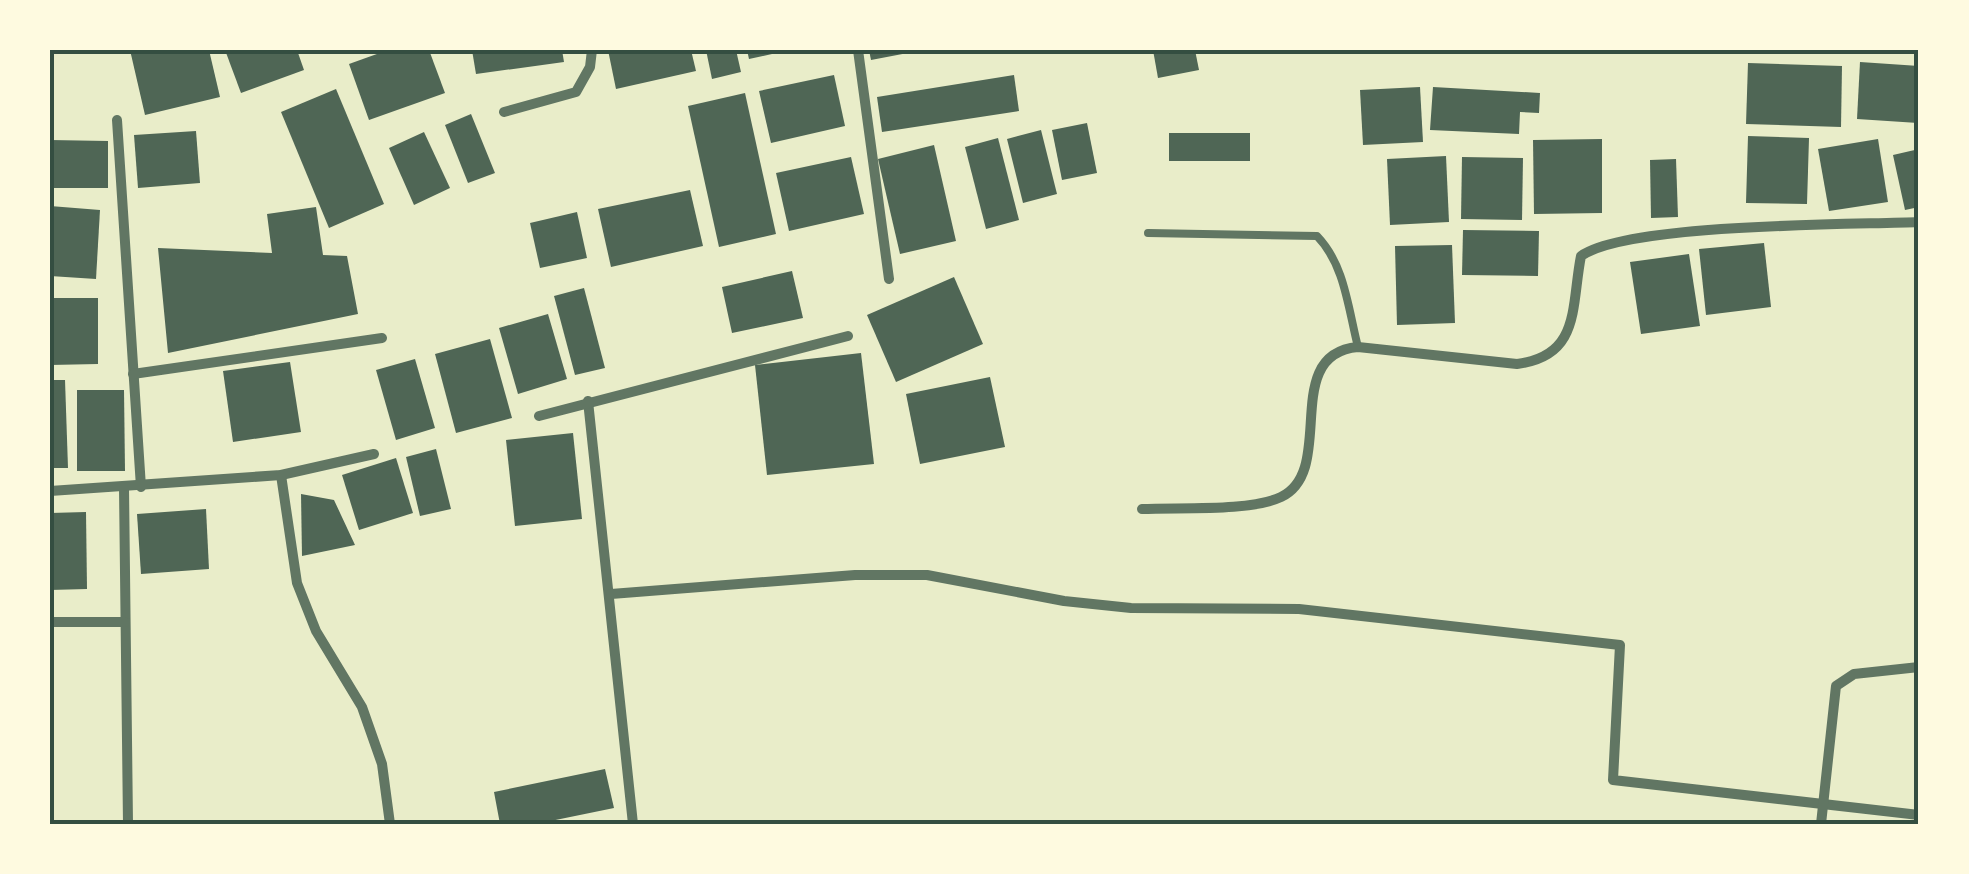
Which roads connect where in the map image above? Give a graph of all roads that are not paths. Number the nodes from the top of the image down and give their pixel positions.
1 (592, 50) edge
2 (858, 50) edge
3 (504, 112) dead end
4 (118, 120) dead end
5 (1919, 222) edge
6 (1148, 233) dead end
7 (889, 279) dead end
8 (848, 336) dead end
9 (382, 338) dead end
10 (1358, 347) junction
11 (134, 374) junction
12 (588, 401) junction
13 (539, 416) dead end
14 (374, 454) dead end
15 (281, 476) junction
16 (141, 487) junction
17 (124, 488) junction
18 (50, 491) edge
19 (1142, 509) dead end
20 (611, 594) junction
21 (50, 622) edge
22 (125, 622) junction
23 (1919, 667) edge
24 (1824, 802) junction
25 (1919, 816) edge
26 (128, 824) edge
27 (390, 824) edge
28 (634, 824) edge
29 (1822, 824) edge

1 - 3 street
2 - 7 street
4 - 11 street
5 - 10 street
6 - 10 lane
8 - 12 street
9 - 11 street
10 - 19 street
11 - 16 street
12 - 13 street
12 - 20 street
14 - 15 street
15 - 16 street
15 - 27 street
16 - 17 street
17 - 18 street
17 - 22 street
20 - 24 street
20 - 28 street
21 - 22 street
22 - 26 street
23 - 24 street
24 - 25 street
24 - 29 street

